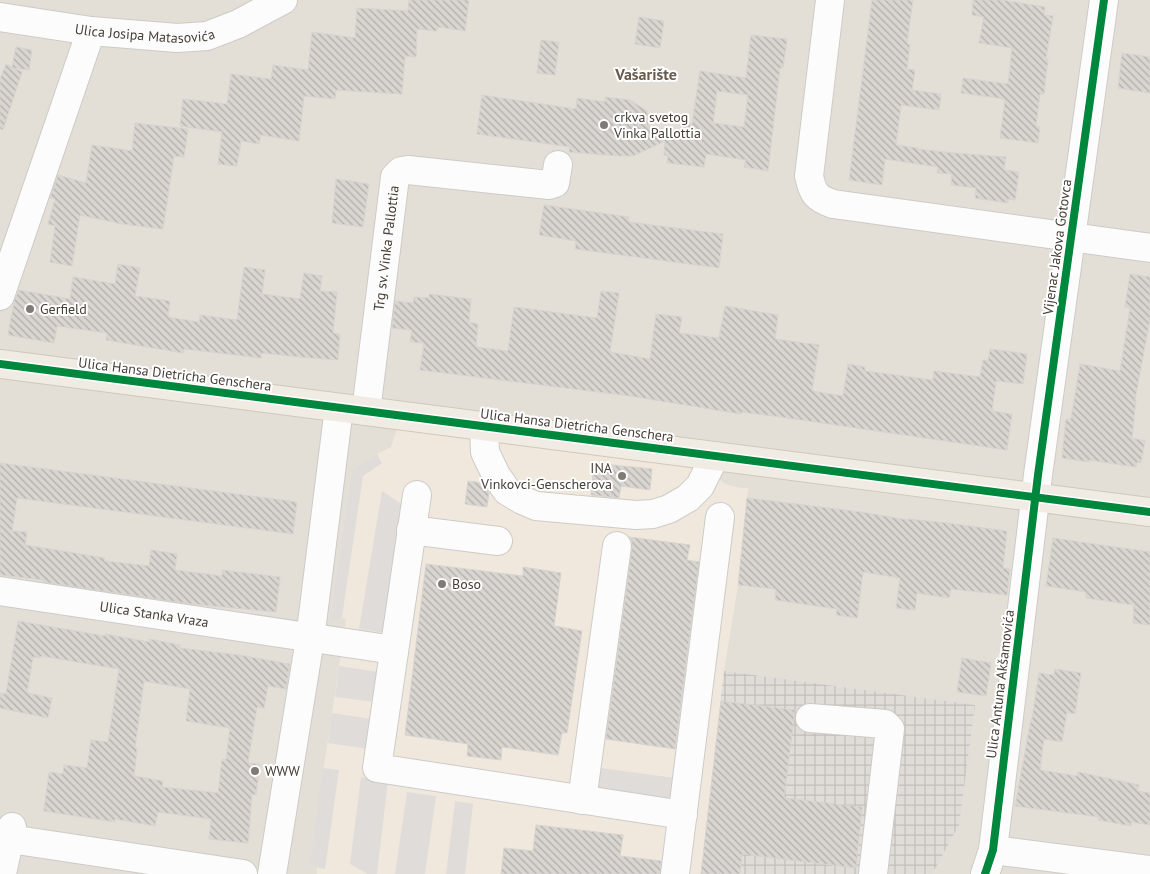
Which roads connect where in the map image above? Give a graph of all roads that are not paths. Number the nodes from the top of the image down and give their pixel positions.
1 (283, 0) edge
2 (830, 0) edge
3 (1104, 0) edge
4 (0, 18) edge
5 (91, 31) junction
6 (558, 165) dead end
7 (1070, 238) junction
8 (1150, 248) edge
9 (0, 296) edge
10 (0, 364) edge
11 (352, 409) junction
12 (484, 426) junction
13 (714, 456) junction
14 (416, 495) dead end
15 (1036, 497) junction
16 (1150, 512) edge
17 (720, 516) dead end
18 (412, 530) junction
19 (498, 541) dead end
20 (617, 546) dead end
21 (0, 591) edge
22 (310, 639) junction
23 (394, 650) junction
24 (810, 718) dead end
25 (582, 800) junction
26 (683, 815) junction
27 (989, 862) edge
28 (1150, 870) edge
29 (2, 874) edge
30 (243, 874) edge
31 (272, 874) edge
32 (675, 874) edge
33 (873, 874) edge

1 - 5 street, Ulica Josipa Matasovića
2 - 7 street, Vijenac Jakova Gotovca
3 - 7 street, Vijenac Jakova Gotovca
4 - 5 street, Ulica Josipa Matasovića
5 - 9 street
6 - 11 street, Trg sv. Vinka Pallottia
7 - 8 street
7 - 15 street, Vijenac Jakova Gotovca
10 - 11 main road, Ulica Hansa Dietricha Genschera
11 - 12 main road, Ulica Hansa Dietricha Genschera
11 - 22 street
12 - 13 main road, Ulica Hansa Dietricha Genschera
12 - 13 street
13 - 15 main road, Ulica Hansa Dietricha Genschera
14 - 18 street
15 - 16 main road, Ulica Hansa Dietricha Genschera
15 - 27 street, Ulica Antuna Akšamovića
17 - 26 street
18 - 19 street
18 - 23 street
20 - 25 street
21 - 22 street, Ulica Stanka Vraza
22 - 23 street, Ulica Stanka Vraza
22 - 31 street
23 - 25 street
24 - 33 street
25 - 26 street
26 - 32 street
27 - 28 street
29 - 30 street

